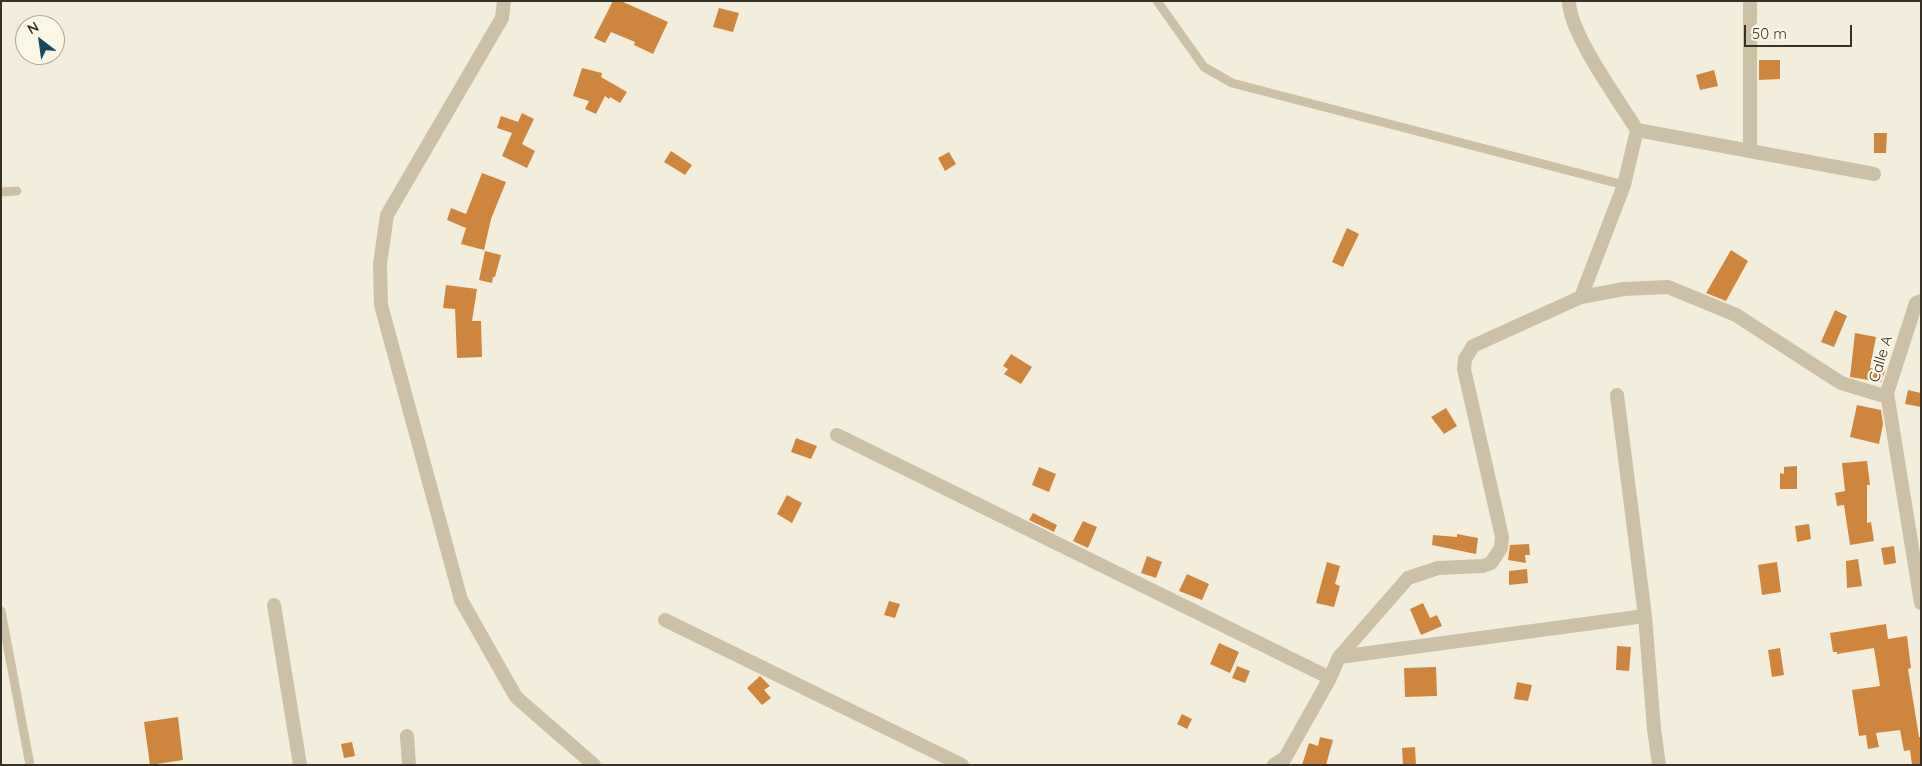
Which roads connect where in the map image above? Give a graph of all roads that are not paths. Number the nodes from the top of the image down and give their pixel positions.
1 (504, 1) edge
2 (1157, 1) edge
3 (1570, 1) edge
4 (1750, 1) edge
5 (1637, 130) junction
6 (1750, 151) junction
7 (1874, 174) dead end
8 (1624, 185) junction
9 (17, 191) dead end
10 (1, 192) edge
11 (1581, 297) junction
12 (1918, 302) edge
13 (1887, 393) junction
14 (1617, 395) dead end
15 (837, 435) dead end
16 (1921, 603) edge
17 (274, 605) dead end
18 (1, 612) edge
19 (1645, 616) junction
20 (665, 620) dead end
21 (1339, 657) junction
22 (1330, 678) junction
23 (407, 736) dead end
24 (30, 765) edge
25 (300, 765) edge
26 (409, 765) edge
27 (594, 765) edge
28 (962, 765) edge
29 (1274, 765) edge
30 (1660, 765) edge

1 - 27 street
2 - 8 lane
3 - 5 street
4 - 6 street
5 - 6 street
5 - 8 street
6 - 7 street
8 - 11 street
9 - 10 lane
11 - 13 street
11 - 21 street
12 - 13 street, Calle A
13 - 16 street, Calle A
14 - 19 street
15 - 22 street
17 - 25 street
18 - 24 lane
19 - 21 street
19 - 30 street
20 - 28 street
21 - 22 street
22 - 29 street
23 - 26 street

